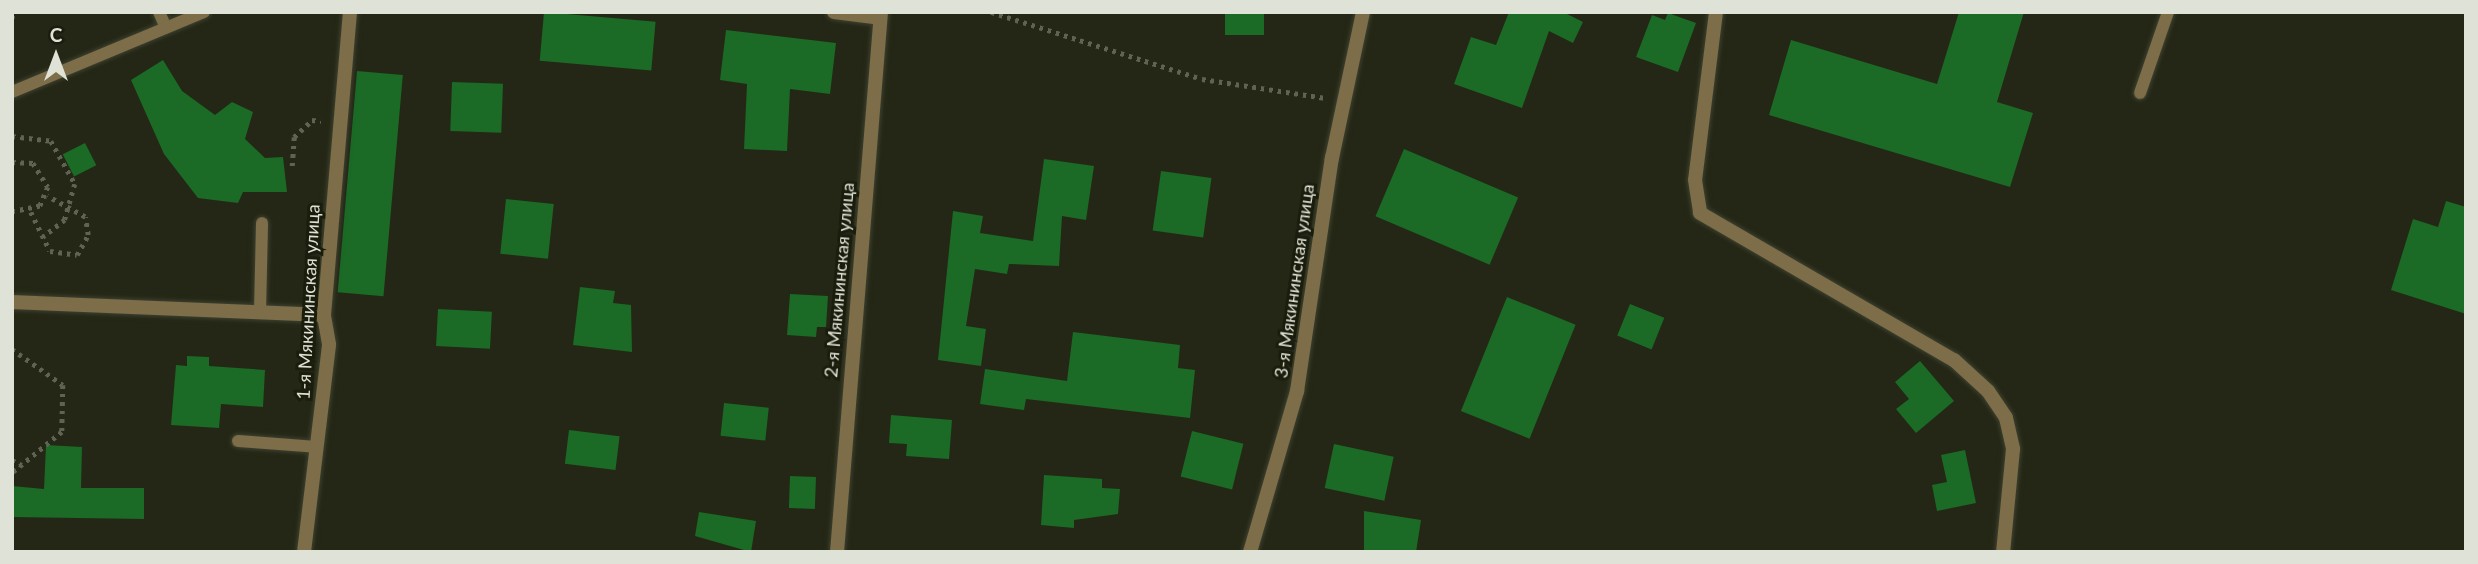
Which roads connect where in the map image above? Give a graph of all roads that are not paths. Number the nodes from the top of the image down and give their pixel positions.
1 (159, 12) edge
2 (204, 12) edge
3 (350, 12) edge
4 (834, 12) edge
5 (1363, 12) edge
6 (1716, 12) edge
7 (2168, 12) edge
8 (881, 15) edge
9 (166, 28) junction
10 (12, 92) edge
11 (2140, 93) dead end
12 (262, 223) dead end
13 (12, 302) edge
14 (260, 312) junction
15 (324, 315) junction
16 (238, 441) dead end
17 (317, 447) junction
18 (304, 552) edge
19 (837, 552) edge
20 (1250, 552) edge
21 (2003, 552) edge

1 - 9 lane
2 - 9 lane
3 - 15 street, 1-я Мякининская улица
4 - 8 street
5 - 20 street, 3-я Мякининская улица
6 - 21 street
7 - 11 lane
8 - 19 street, 2-я Мякининская улица
9 - 10 lane
12 - 14 lane
13 - 14 street
14 - 15 street
15 - 17 street, 1-я Мякининская улица
16 - 17 lane
17 - 18 street, 1-я Мякининская улица

